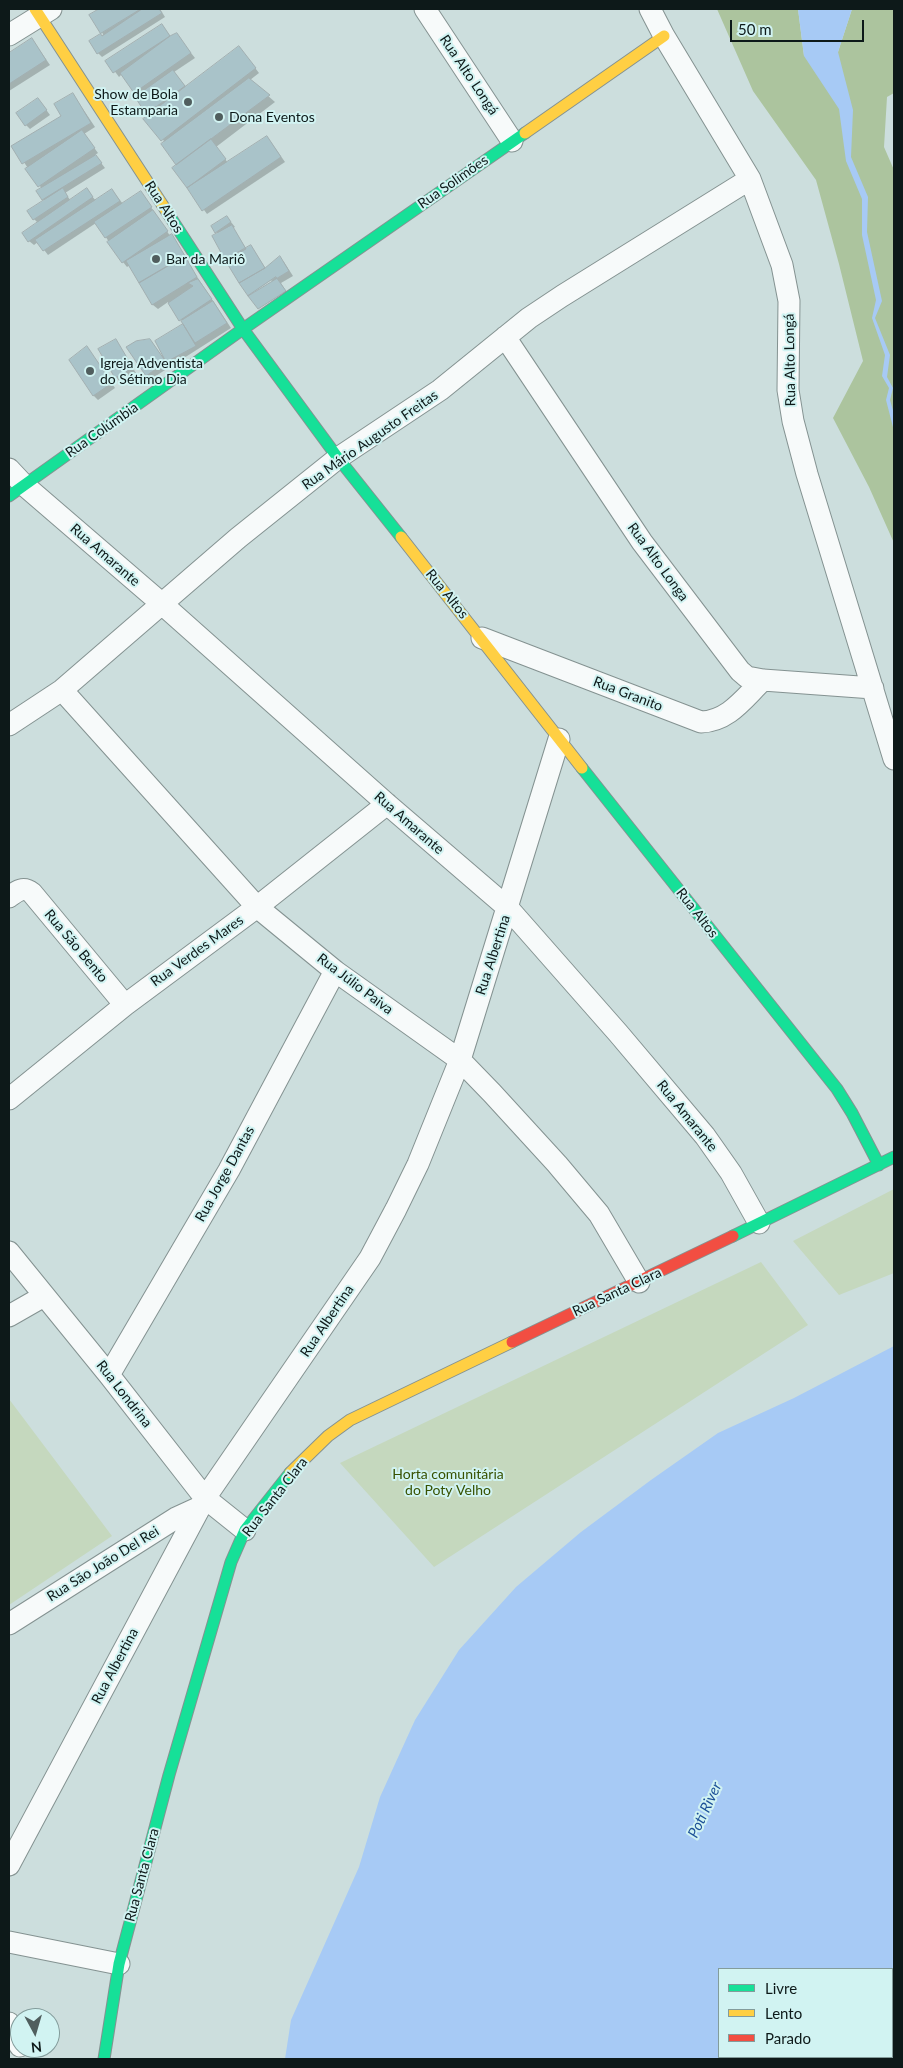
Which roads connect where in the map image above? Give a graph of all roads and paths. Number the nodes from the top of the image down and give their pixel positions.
1 (425, 9) edge
2 (650, 9) edge
3 (42, 11) edge
4 (9, 35) edge
5 (664, 36) junction
6 (512, 141) junction
7 (750, 179) junction
8 (244, 328) junction
9 (505, 337) junction
10 (338, 458) junction
11 (9, 469) edge
12 (16, 490) edge
13 (162, 603) junction
14 (482, 638) junction
15 (763, 680) junction
16 (873, 688) junction
17 (62, 690) junction
18 (9, 725) edge
19 (559, 739) junction
20 (894, 759) edge
21 (387, 804) junction
22 (17, 893) edge
23 (257, 907) junction
24 (508, 908) junction
25 (336, 970) junction
26 (125, 1004) junction
27 (460, 1060) junction
28 (9, 1099) edge
29 (894, 1157) edge
30 (879, 1165) junction
31 (759, 1223) junction
32 (9, 1252) edge
33 (639, 1282) junction
34 (44, 1296) junction
35 (9, 1316) edge
36 (109, 1374) junction
37 (203, 1503) junction
38 (245, 1530) junction
39 (9, 1624) edge
40 (9, 1865) edge
41 (9, 1942) edge
42 (119, 1964) junction
43 (104, 2059) edge

1 - 6 street, Rua Alto Longá
2 - 5 street, Rua Alto Longá
3 - 4 street
3 - 8 street, Rua Altos
5 - 6 street, Rua Solimões
5 - 7 street, Rua Alto Longá
6 - 8 street, Rua Solimões
7 - 9 street, Rua Mário Augusto Freitas
7 - 16 street, Rua Alto Longá
8 - 10 street, Rua Altos
8 - 12 street, Rua Colúmbia
9 - 10 street, Rua Mário Augusto Freitas
9 - 15 street, Rua Alto Longa
10 - 13 street, Rua Mário Augusto Freitas
10 - 14 street, Rua Altos
11 - 12 street, Rua Amarante
12 - 13 street, Rua Amarante
13 - 17 street, Rua Mário Augusto Freitas
13 - 21 street, Rua Amarante
14 - 15 street, Rua Granito
14 - 19 street, Rua Altos
15 - 16 street, Rua Alto Longa
16 - 20 street, Rua Alto Longá
17 - 18 street, Rua Mário Augusto Freitas
17 - 23 street, Rua Júlio Paiva
19 - 24 street, Rua Albertina
19 - 30 street, Rua Altos
21 - 23 street, Rua Verdes Mares
21 - 24 street, Rua Amarante
22 - 26 street, Rua São Bento
23 - 25 street, Rua Júlio Paiva
23 - 26 street, Rua Verdes Mares
24 - 27 street, Rua Albertina
24 - 31 street, Rua Amarante
25 - 27 street, Rua Júlio Paiva
25 - 36 street, Rua Jorge Dantas
26 - 28 street, Rua Verdes Mares
27 - 33 street, Rua Júlio Paiva
27 - 37 street, Rua Albertina
29 - 30 street, Rua Santa Clara
30 - 31 street, Rua Santa Clara
31 - 33 street, Rua Santa Clara
32 - 34 street, Rua Londrina
33 - 38 street, Rua Santa Clara
34 - 35 street
34 - 36 street, Rua Londrina
36 - 37 street, Rua Londrina
37 - 38 street, Rua Londrina
37 - 39 street, Rua São João Del Rei
37 - 40 street, Rua Albertina
38 - 42 street, Rua Santa Clara
41 - 42 street
42 - 43 street, Rua Santa Clara

